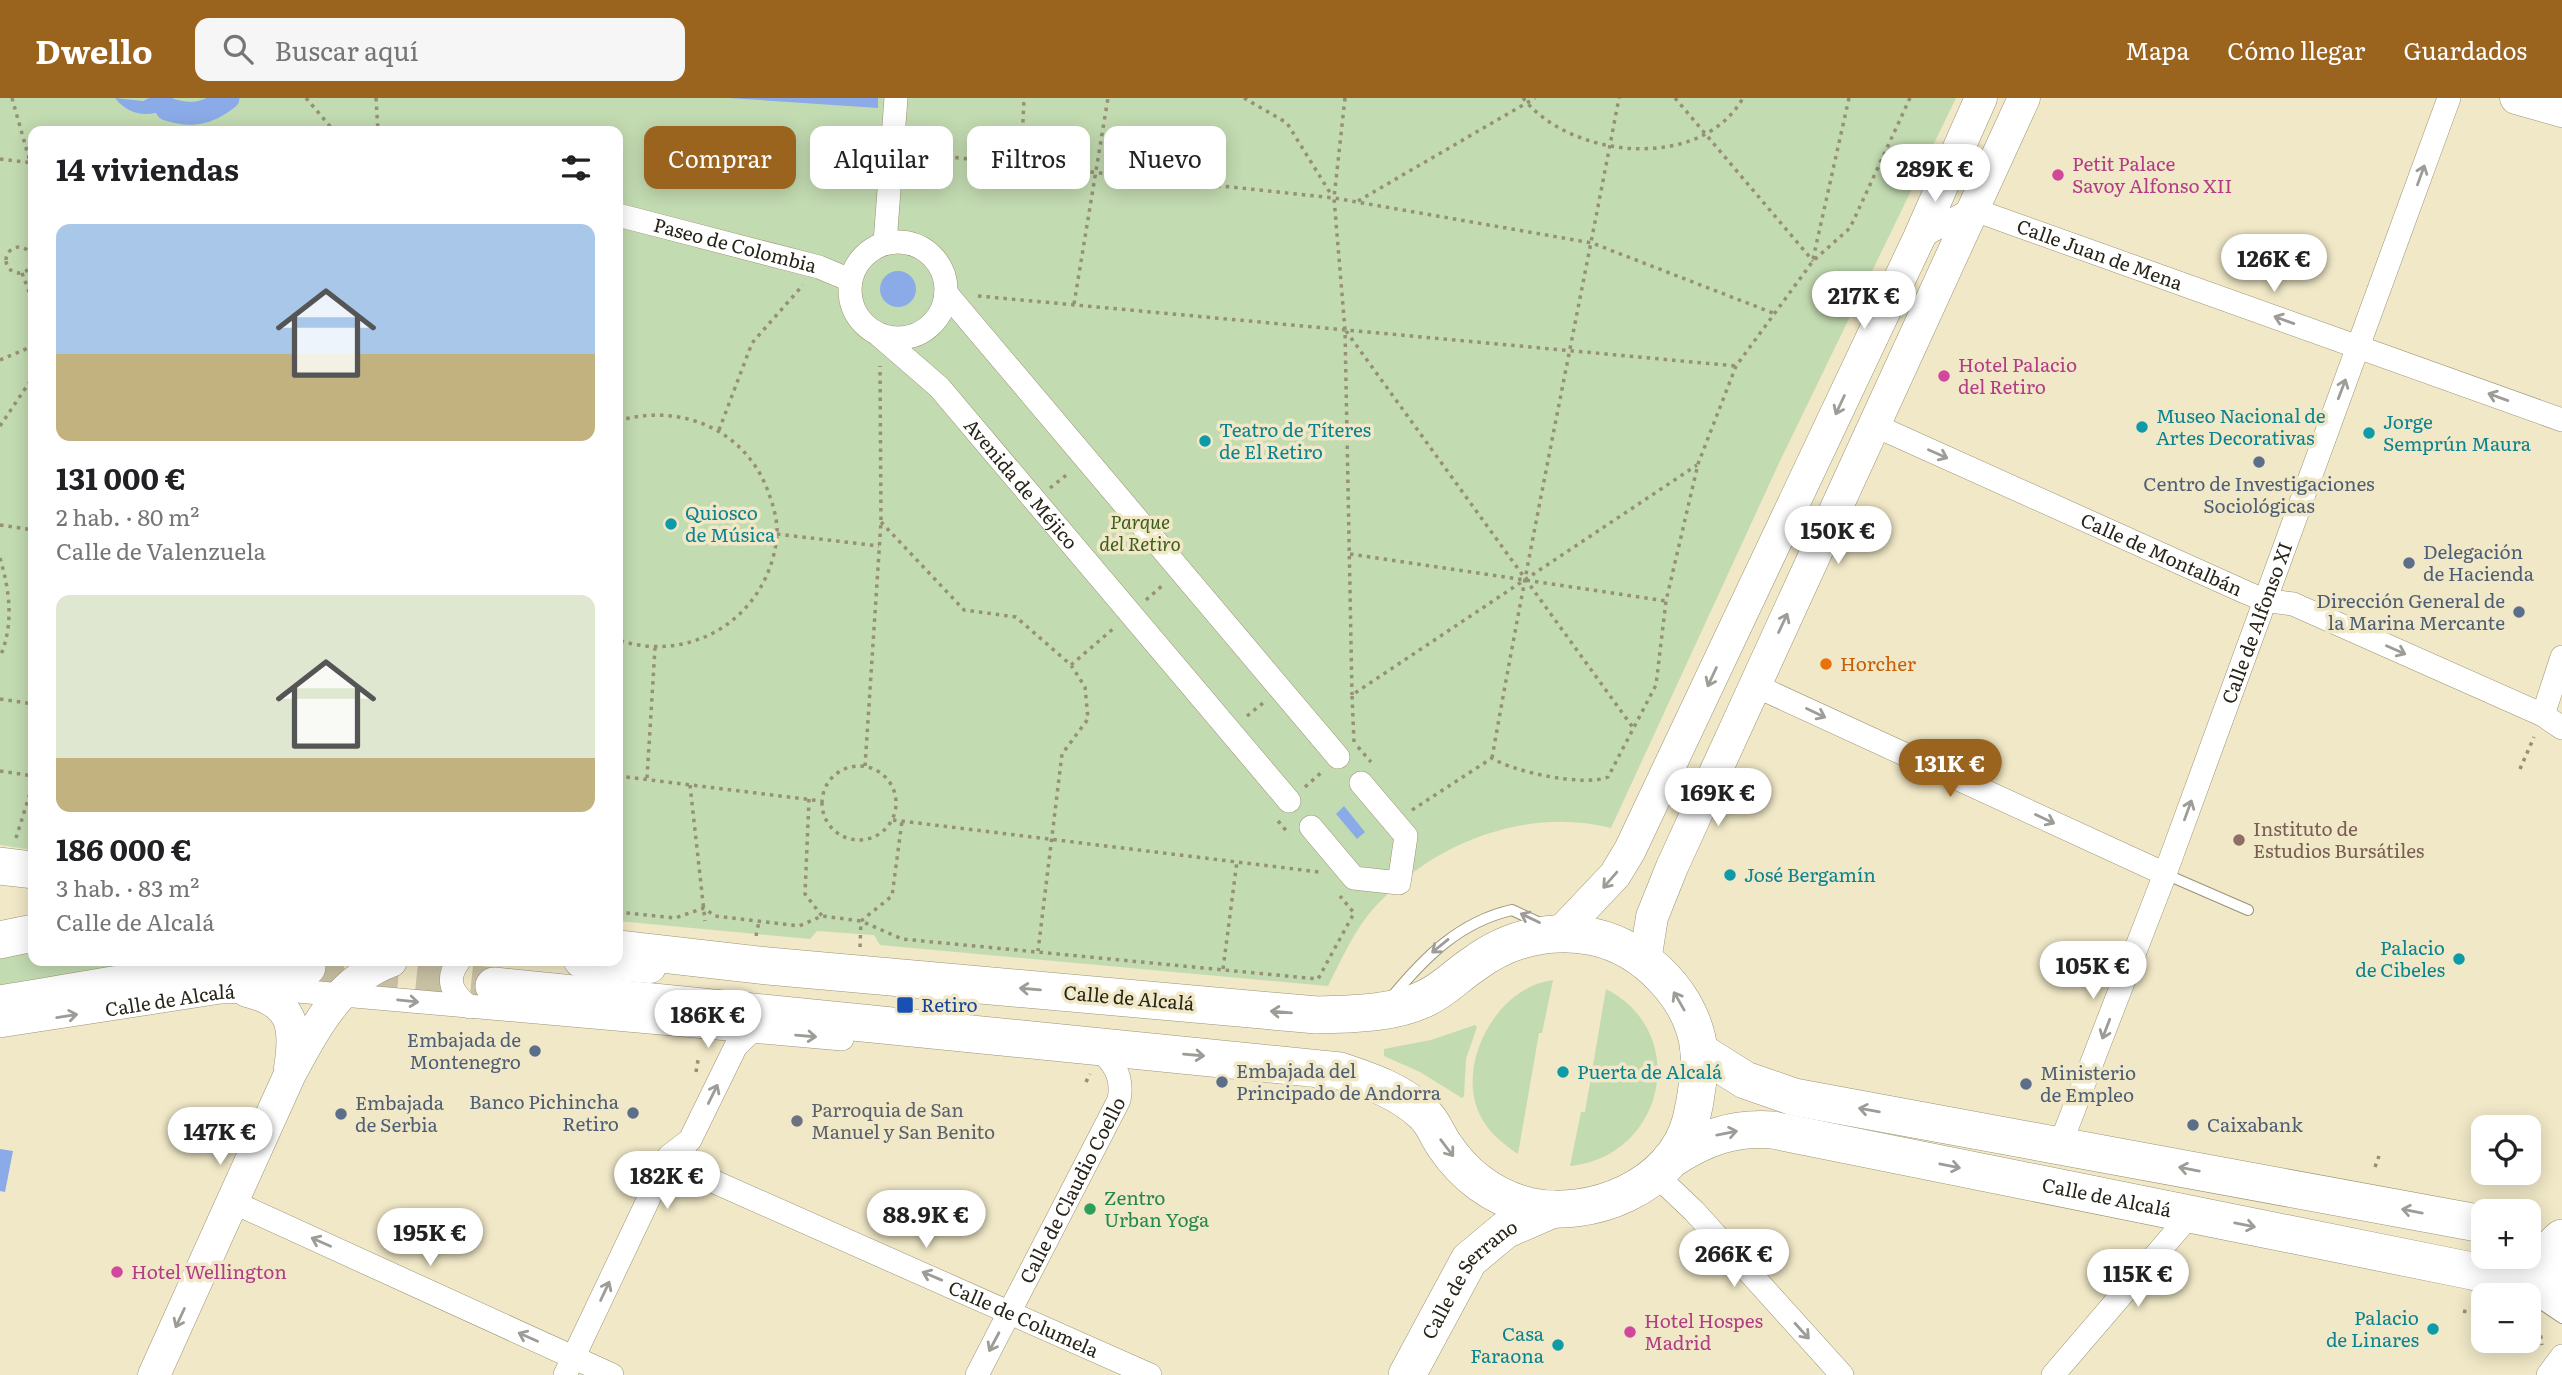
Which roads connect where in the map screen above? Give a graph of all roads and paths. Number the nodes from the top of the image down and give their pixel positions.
1 (12, 98) edge
2 (306, 98) edge
3 (376, 98) edge
4 (896, 98) edge
5 (1024, 98) edge
6 (1108, 98) edge
7 (1244, 98) edge
8 (1345, 98) edge
9 (1535, 98) edge
10 (1619, 98) edge
11 (1675, 98) edge
12 (1743, 98) edge
13 (1849, 98) edge
14 (1910, 98) edge
15 (1981, 98) edge
16 (2024, 98) edge
17 (2449, 98) edge
18 (2516, 98) edge
19 (1525, 100) edge
20 (2562, 111) edge
21 (330, 126) edge
22 (378, 126) edge
23 (894, 126) edge
24 (1023, 126) edge
25 (1704, 136) junction
26 (1609, 147) junction
27 (28, 149) edge
28 (0, 159) edge
29 (28, 162) edge
30 (1090, 172) edge
31 (1094, 172) junction
32 (889, 189) edge
33 (1334, 198) junction
34 (1356, 202) junction
35 (1972, 209) junction
36 (623, 216) edge
37 (1919, 238) junction
38 (885, 243) junction
39 (1592, 243) junction
40 (28, 252) edge
41 (1813, 261) junction
42 (0, 264) edge
43 (9, 266) junction
44 (28, 268) edge
45 (819, 268) junction
46 (22, 273) junction
47 (850, 280) junction
48 (28, 289) edge
49 (946, 293) junction
50 (1074, 304) junction
51 (1773, 313) junction
52 (1345, 330) junction
53 (880, 336) junction
54 (2358, 347) junction
55 (28, 348) edge
56 (1572, 351) junction
57 (0, 360) edge
58 (1736, 366) junction
59 (28, 384) edge
60 (623, 420) edge
61 (2562, 420) edge
62 (0, 426) edge
63 (1876, 426) junction
64 (719, 430) junction
65 (1087, 458) junction
66 (1698, 464) junction
67 (1035, 500) junction
68 (1794, 501) junction
69 (881, 522) junction
70 (0, 525) edge
71 (28, 529) edge
72 (777, 534) junction
73 (879, 546) junction
74 (1350, 554) junction
75 (0, 558) edge
76 (1524, 579) junction
77 (2264, 600) junction
78 (1666, 601) junction
79 (623, 641) edge
80 (1096, 644) dead end
81 (655, 648) junction
82 (0, 657) edge
83 (2562, 657) edge
84 (1071, 665) junction
85 (1754, 685) junction
86 (1280, 688) junction
87 (1352, 695) junction
88 (0, 699) edge
89 (28, 703) edge
90 (2553, 722) edge
91 (1634, 729) junction
92 (1230, 731) junction
93 (1338, 757) junction
94 (1492, 758) junction
95 (865, 766) junction
96 (2520, 769) dead end
97 (0, 771) edge
98 (28, 775) edge
99 (623, 777) edge
100 (647, 779) junction
101 (1361, 783) dead end
102 (690, 785) junction
103 (28, 798) edge
104 (809, 799) junction
105 (821, 801) junction
106 (1289, 801) joint
107 (893, 820) junction
108 (902, 821) junction
109 (1311, 827) dead end
110 (1406, 836) junction
111 (1053, 839) junction
112 (8, 852) edge
113 (1237, 861) junction
114 (28, 866) edge
115 (1322, 872) dead end
116 (2165, 874) junction
117 (1354, 877) junction
118 (0, 890) edge
119 (28, 893) edge
120 (704, 910) junction
121 (2248, 910) dead end
122 (623, 913) edge
123 (822, 916) junction
124 (705, 921) dead end
125 (759, 921) junction
126 (860, 922) junction
127 (1560, 933) junction
128 (28, 934) edge
129 (756, 937) dead end
130 (0, 940) edge
131 (860, 947) dead end
132 (623, 950) edge
133 (1038, 951) junction
134 (1645, 961) junction
135 (623, 965) edge
136 (379, 966) edge
137 (455, 966) edge
138 (307, 967) dead end
139 (807, 969) junction
140 (1223, 969) junction
141 (247, 990) junction
142 (340, 995) junction
143 (482, 996) junction
144 (0, 1004) edge
145 (1380, 1011) junction
146 (0, 1027) edge
147 (752, 1031) junction
148 (1079, 1044) junction
149 (1699, 1051) junction
150 (289, 1074) junction
151 (2060, 1145) junction
152 (680, 1148) junction
153 (2379, 1157) dead end
154 (2375, 1167) dead end
155 (1661, 1168) junction
156 (232, 1206) junction
157 (1553, 1209) junction
158 (2190, 1214) junction
159 (2471, 1222) edge
160 (2541, 1232) edge
161 (2562, 1235) edge
162 (2545, 1299) edge
163 (1011, 1311) junction
164 (2463, 1311) dead end
165 (2471, 1313) edge
166 (2562, 1356) edge
167 (569, 1366) edge
168 (154, 1375) edge
169 (612, 1375) edge
170 (976, 1375) edge
171 (1150, 1375) edge
172 (1407, 1375) edge
173 (1842, 1375) edge
174 (2053, 1375) edge
175 (2548, 1375) edge

1 - 27 path
2 - 21 path
3 - 22 path
4 - 23 street
5 - 24 path
6 - 31 path
7 - 33 path
8 - 33 path
9 - 19 path
10 - 26 path
11 - 25 path
12 - 25 path
13 - 41 path
14 - 41 path
15 - 37 main road
16 - 35 main road
54 -> 17 street, Calle de Alfonso XI
18 - 20 main road
19 - 26 path
19 - 34 path
25 - 26 path
25 - 41 path
26 - 39 path
28 - 29 path
30 - 31 path
31 - 33 path
31 - 50 path
32 - 38 street
33 - 34 path
33 - 52 path
34 - 39 path
35 - 37 street
54 -> 35 street, Calle Juan de Mena
35 - 63 main road
36 - 45 street, Paseo de Colombia
37 - 63 main road
37 -> 68 main road
38 - 47 street
38 - 49 street
39 - 51 path
39 - 56 path
40 - 43 path
41 - 51 path
42 - 43 path
43 - 46 path
44 - 46 path
45 - 47 street, Paseo de Colombia
45 - 64 path
46 - 48 path
47 - 53 street
49 - 50 path
49 - 53 street
49 - 65 street
50 - 52 path
51 - 58 path
52 - 56 path
52 - 74 path
52 - 76 path
53 - 67 street, Avenida de Méjico
53 - 69 path
61 -> 54 street, Calle Juan de Mena
77 -> 54 street, Calle de Alfonso XI
55 - 57 path
56 - 58 path
56 - 76 path
58 - 66 path
59 - 62 path
60 - 64 path
63 -> 77 street, Calle de Montalbán
85 -> 63 main road
64 - 72 path
65 - 67 path
65 - 86 street
66 - 76 path
66 - 78 path
67 - 92 street, Avenida de Méjico
68 - 85 main road
68 -> 127 main road
69 - 73 path
69 - 84 path
70 - 71 path
72 - 73 path
72 - 81 path
73 - 95 path
74 - 76 path
74 - 87 path
75 - 82 path
76 - 78 path
76 - 87 path
76 - 91 path
76 - 94 path
77 -> 90 street, Calle de Montalbán
116 -> 77 street, Calle de Alfonso XI
78 - 91 path
79 - 81 path
80 - 84 path
81 - 100 path
83 - 90 street
84 - 111 path
85 -> 116 street
85 - 134 main road
86 - 92 path
86 - 93 street
87 - 93 path
88 - 89 path
90 - 96 path
91 - 94 path
92 - 106 street, Avenida de Méjico
93 - 106 path
94 - 110 path
95 - 105 path
95 - 107 path
97 - 98 path
99 - 100 path
100 - 102 path
101 - 110 street
102 - 104 path
102 - 120 path
103 - 112 path
104 - 105 path
104 - 123 path
105 - 107 path
107 - 108 path
108 - 111 path
108 - 126 path
109 - 117 street
110 - 117 street
111 - 113 path
111 - 133 path
112 - 114 main road
113 - 115 path
113 - 140 path
116 - 121 lane
116 -> 151 street, Calle de Alfonso XI
117 - 140 path
118 - 119 main road
120 - 122 path
120 - 124 path
120 - 125 path
123 - 125 path
123 - 126 path
125 - 129 path
126 - 131 path
126 - 133 path
127 - 134 main road, Calle de Alcalá
127 - 145 main road, Calle de Alcalá
127 -> 145 lane
128 - 130 main road
132 - 139 main road, Calle de Alcalá
133 - 140 path
149 -> 134 main road, Calle de Alcalá
135 - 139 main road, Calle de Alcalá
136 - 142 main road
137 - 143 street
138 - 144 main road, Calle de Alcalá
145 -> 139 main road, Calle de Alcalá
141 - 142 street, Calle de Alcalá
146 -> 141 street, Calle de Alcalá
141 - 150 main road
142 -> 143 street, Calle de Alcalá
142 - 150 main road
143 - 147 street, Calle de Alcalá
143 - 148 main road, Calle de Alcalá
147 -> 148 street, Calle de Alcalá
152 -> 147 street
148 -> 157 main road, Calle de Alcalá
148 - 163 street, Calle de Claudio Coello
151 -> 149 main road
149 - 155 main road
150 - 156 main road
159 -> 151 main road
163 -> 152 street, Calle de Columela
167 -> 152 street
153 - 154 path
155 - 157 main road, Calle de Alcalá
155 -> 158 main road, Calle de Alcalá
155 -> 173 street
167 -> 156 street
156 -> 168 main road
157 - 172 main road, Calle de Serrano
158 -> 162 main road, Calle de Alcalá
158 - 174 street
160 - 161 main road, Calle de Alcalá
161 - 162 main road, Calle de Alcalá
163 -> 170 street, Calle de Claudio Coello
163 - 171 street, Calle de Columela
164 - 165 path
166 - 175 street
167 - 169 street

